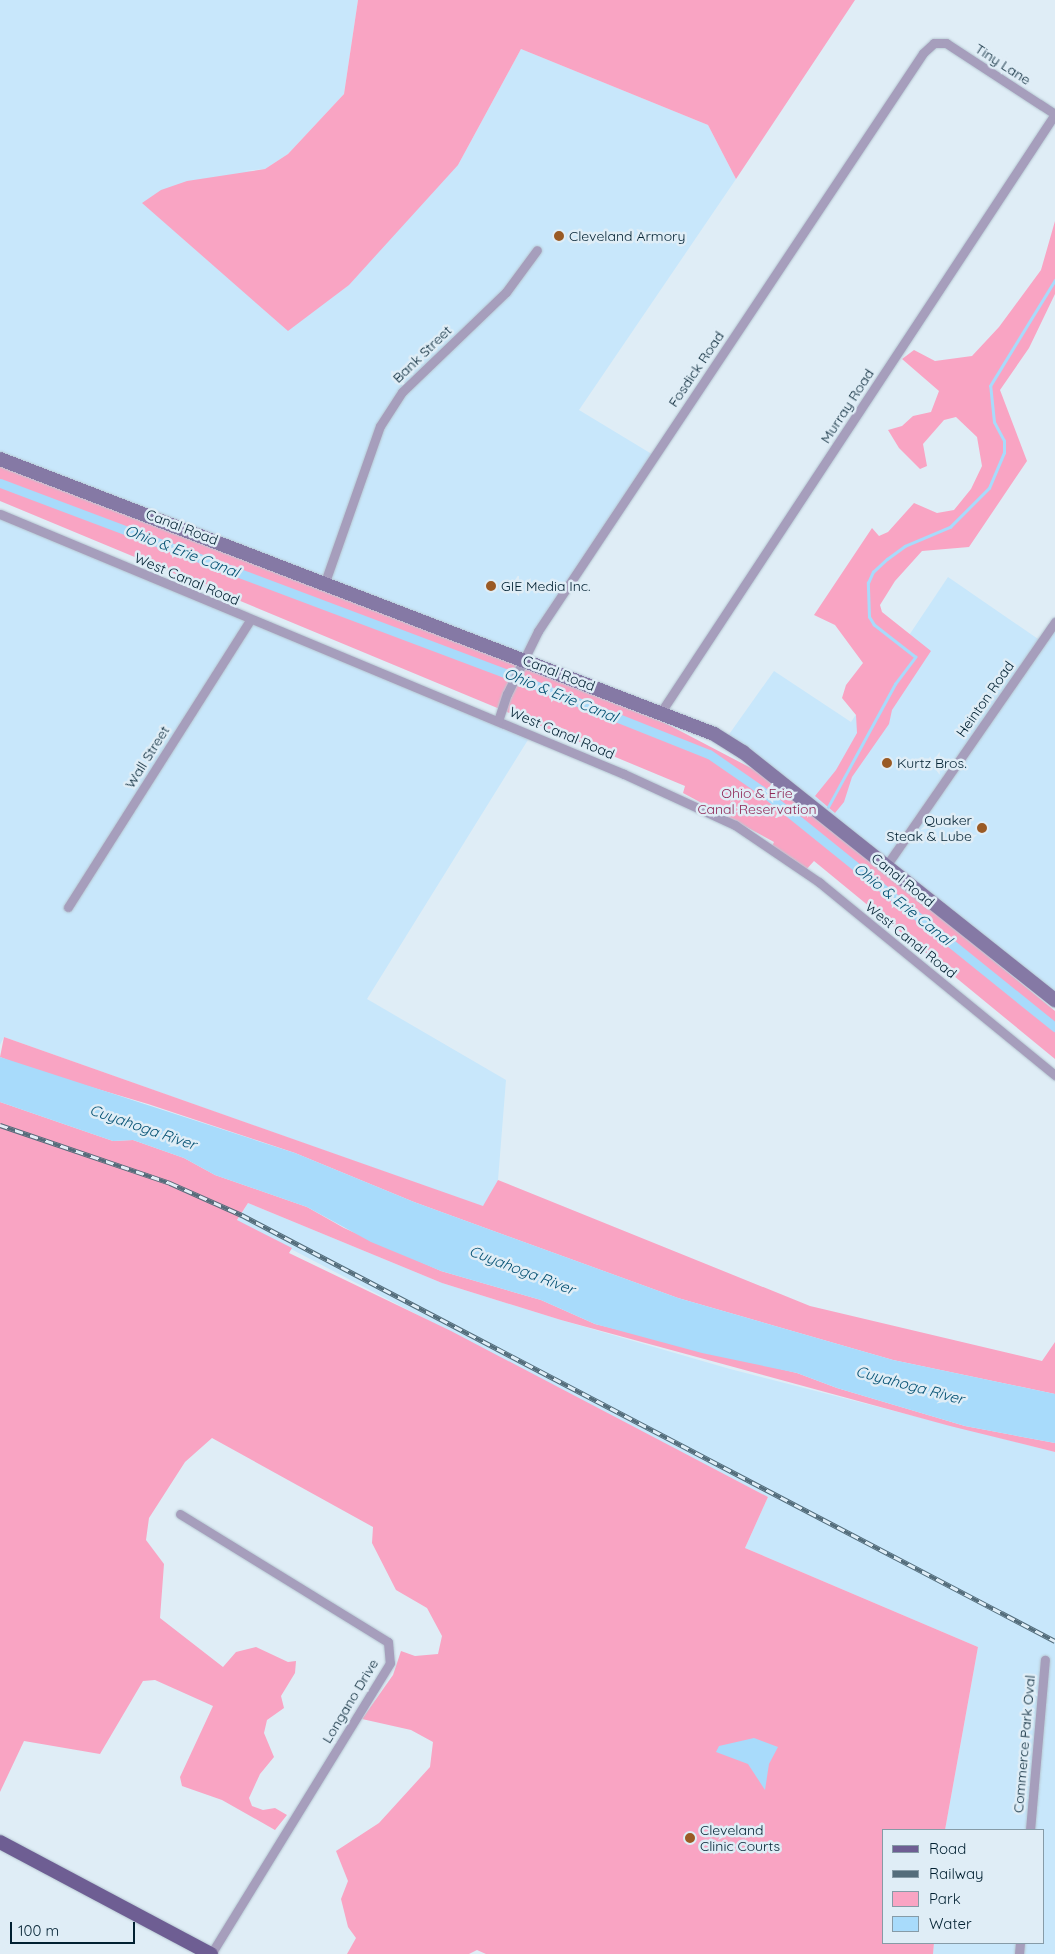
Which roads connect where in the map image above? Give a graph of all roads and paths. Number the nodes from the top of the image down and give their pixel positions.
1 (934, 43) joint
2 (1055, 114) edge
3 (537, 250) dead end
4 (0, 459) edge
5 (0, 514) edge
6 (325, 582) junction
7 (250, 620) junction
8 (1055, 622) edge
9 (520, 665) junction
10 (661, 712) junction
11 (498, 721) junction
12 (886, 866) junction
13 (68, 907) dead end
14 (1055, 1000) edge
15 (1055, 1075) edge
16 (180, 1514) dead end
17 (1055, 1674) edge
18 (1030, 1829) edge
19 (0, 1842) edge
20 (211, 1954) edge

1 - 2 street, Tiny Lane
1 - 9 street, Fosdick Road
2 - 10 street, Murray Road
3 - 6 street, Bank Street
4 - 6 main road, Canal Road
5 - 7 street, West Canal Road
6 - 9 main road, Canal Road
7 - 11 street, West Canal Road
7 - 13 street, Wall Street
8 - 12 street, Heinton Road
9 - 10 main road, Canal Road
9 - 11 street, Fosdick Road
10 - 12 main road, Canal Road
11 - 15 street, West Canal Road
12 - 14 main road, Canal Road
16 - 20 street, Longano Drive
17 - 18 street, Commerce Park Oval
19 - 20 main road

